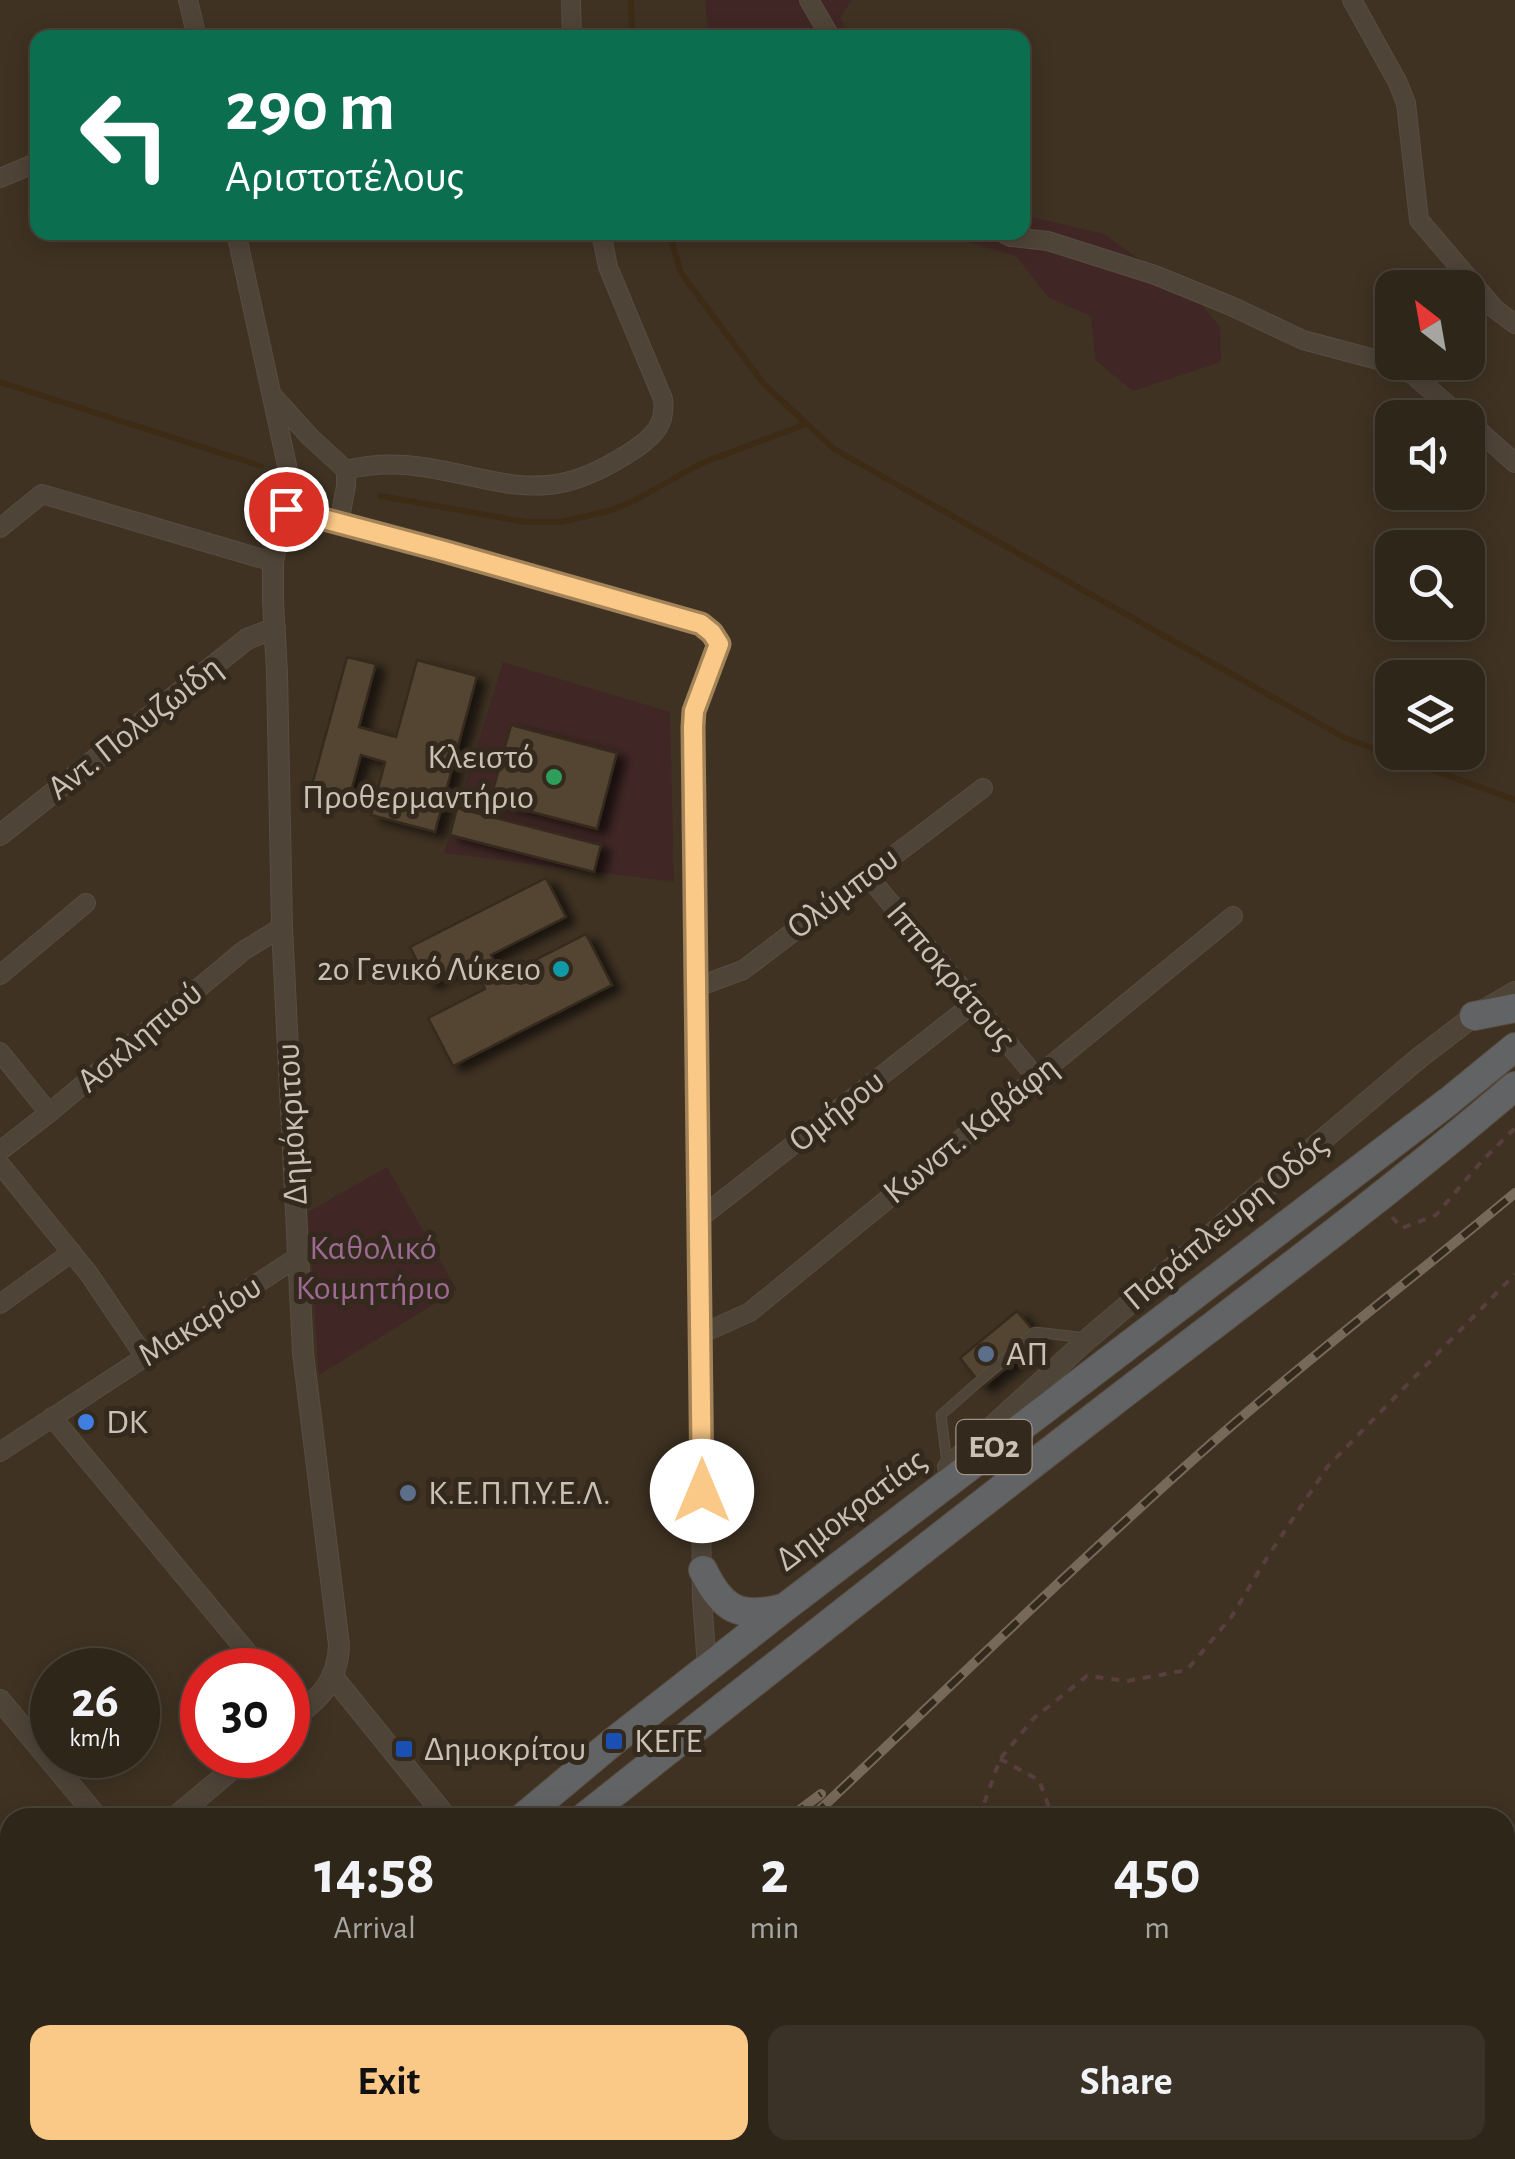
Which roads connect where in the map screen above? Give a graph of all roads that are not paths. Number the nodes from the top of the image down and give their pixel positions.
1 (188, 0) edge
2 (571, 0) edge
3 (809, 0) edge
4 (1352, 0) edge
5 (195, 30) edge
6 (572, 30) edge
7 (827, 30) edge
8 (30, 165) edge
9 (0, 178) edge
10 (238, 240) edge
11 (603, 240) edge
12 (1030, 240) edge
13 (1515, 324) edge
14 (273, 395) junction
15 (1443, 400) edge
16 (1485, 436) edge
17 (1515, 462) edge
18 (346, 470) junction
19 (286, 509) junction
20 (339, 524) junction
21 (0, 528) edge
22 (279, 533) joint
23 (273, 562) junction
24 (275, 628) junction
25 (983, 788) dead end
26 (0, 835) edge
27 (867, 875) junction
28 (86, 902) dead end
29 (1234, 916) dead end
30 (282, 927) junction
31 (0, 975) edge
32 (696, 987) junction
33 (1515, 992) edge
34 (974, 1003) junction
35 (1515, 1008) edge
36 (1474, 1016) junction
37 (1515, 1047) edge
38 (0, 1052) edge
39 (1036, 1077) junction
40 (1515, 1086) edge
41 (49, 1113) junction
42 (0, 1150) edge
43 (0, 1164) edge
44 (700, 1218) junction
45 (72, 1252) junction
46 (299, 1256) junction
47 (0, 1304) edge
48 (701, 1334) junction
49 (1089, 1338) junction
50 (145, 1357) junction
51 (52, 1417) junction
52 (0, 1452) edge
53 (948, 1466) junction
54 (888, 1528) junction
55 (703, 1570) junction
56 (784, 1608) junction
57 (244, 1648) edge
58 (707, 1668) junction
59 (333, 1677) junction
60 (0, 1701) edge
61 (310, 1701) edge
62 (222, 1778) edge
63 (90, 1808) edge
64 (186, 1808) edge
65 (439, 1808) edge
66 (531, 1808) edge
67 (596, 1808) edge

1 - 5 street
2 - 6 street
3 - 7 street
4 - 13 street
8 - 9 street
10 - 14 street
11 - 18 street
12 - 15 street
14 - 18 street
14 - 19 street
16 - 17 street
18 - 20 street
19 - 20 street
19 - 22 street
20 - 32 street
21 - 23 street
22 - 23 street, Δημόκριτου
23 - 24 street, Δημόκριτου
24 - 26 street, Αντ. Πολυζωίδη
24 - 30 street, Δημόκριτου
25 - 27 street, Ολύμπου
27 - 32 street, Ολύμπου
27 - 34 street, Ιπποκράτους
28 - 31 street
29 - 39 street, Κωνστ. Καβάφη
30 - 41 street, Ασκληπιού
30 - 46 street, Δημόκριτου
32 - 44 street
33 - 36 street, Παράπλευρη Οδός
34 - 39 street, Ιπποκράτους
34 - 44 street, Ομήρου
35 - 36 highway
36 - 49 street, Παράπλευρη Οδός
37 - 54 highway, Δημοκρατίας / ΕΟ2
38 - 41 street
39 - 48 street, Κωνστ. Καβάφη
40 - 67 highway, ΕΟ2
41 - 42 street, Ασκληπιού
43 - 45 street
44 - 48 street
45 - 47 street
45 - 50 street
46 - 50 street, Μακαρίου
46 - 59 street, Δημόκριτου
48 - 55 street
49 - 53 street, Παράπλευρη Οδός
49 - 53 lane
50 - 51 street, Μακαρίου
51 - 52 street, Μακαρίου
51 - 57 street
53 - 54 highway
54 - 56 highway, Δημοκρατίας / ΕΟ2
55 - 56 highway
55 - 58 street
56 - 58 highway, Δημοκρατίας / ΕΟ2
58 - 66 highway, Δημοκρατίας / ΕΟ2
59 - 61 street
59 - 65 street
60 - 63 street
62 - 64 street

